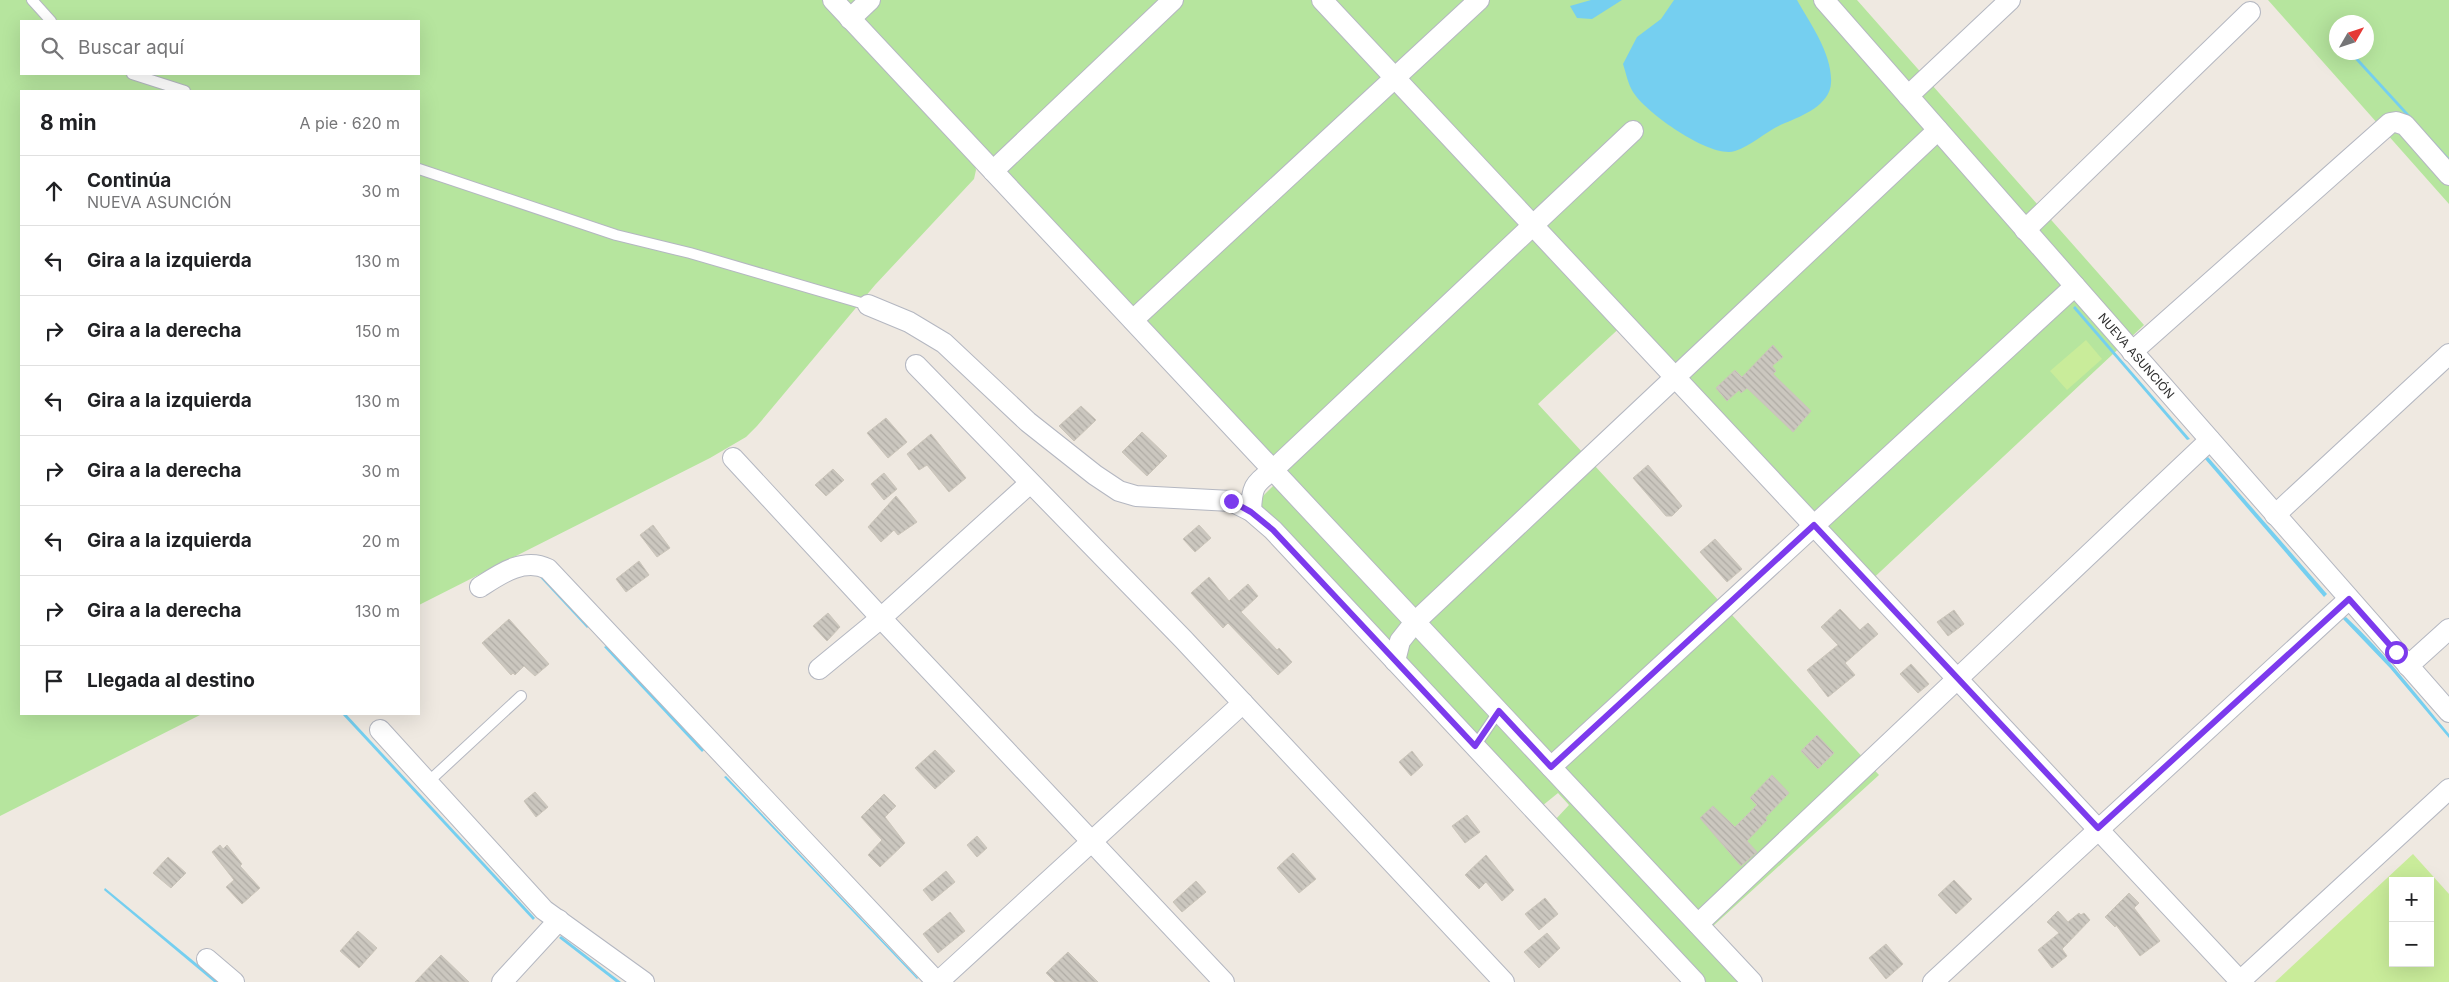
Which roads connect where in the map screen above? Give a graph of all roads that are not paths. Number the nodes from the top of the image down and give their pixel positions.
1 (32, 0) edge
2 (833, 0) edge
3 (870, 0) edge
4 (1172, 0) edge
5 (1322, 0) edge
6 (1479, 0) edge
7 (1824, 0) edge
8 (2010, 0) edge
9 (2250, 12) dead end
10 (850, 19) junction
11 (50, 20) edge
12 (135, 75) edge
13 (1395, 78) junction
14 (182, 90) edge
15 (1908, 96) junction
16 (1938, 130) junction
17 (1633, 131) dead end
18 (420, 169) edge
19 (993, 172) junction
20 (2449, 175) edge
21 (1533, 225) junction
22 (2025, 230) junction
23 (2075, 286) junction
24 (868, 305) joint
25 (1133, 320) junction
26 (2132, 352) junction
27 (2449, 354) edge
28 (916, 365) dead end
29 (1675, 377) junction
30 (2210, 440) junction
31 (733, 458) dead end
32 (1273, 470) junction
33 (1030, 483) junction
34 (1251, 512) junction
35 (2275, 514) junction
36 (1814, 525) junction
37 (480, 587) dead end
38 (2349, 599) junction
39 (880, 618) junction
40 (1415, 622) junction
41 (2449, 629) edge
42 (1395, 661) junction
43 (2408, 666) junction
44 (818, 669) dead end
45 (1958, 678) junction
46 (521, 696) dead end
47 (1243, 704) junction
48 (1499, 711) junction
49 (2449, 712) edge
50 (380, 730) dead end
51 (1475, 746) junction
52 (1551, 767) junction
53 (427, 783) junction
54 (2449, 789) edge
55 (2098, 828) junction
56 (1092, 841) junction
57 (559, 920) junction
58 (1698, 924) junction
59 (207, 959) dead end
60 (234, 982) edge
61 (502, 982) edge
62 (644, 982) edge
63 (937, 982) edge
64 (1224, 982) edge
65 (1504, 982) edge
66 (1695, 982) edge
67 (1752, 982) edge
68 (1933, 982) edge
69 (2240, 982) edge

1 - 11 lane
2 - 10 street
3 - 10 street
4 - 19 street
5 - 13 street
6 - 13 street
7 - 15 street, NUEVA ASUNCIÓN
8 - 15 street
9 - 22 street
10 - 19 street
12 - 14 lane
13 - 21 street
13 - 25 street
15 - 16 street, NUEVA ASUNCIÓN
16 - 22 street, NUEVA ASUNCIÓN
16 - 29 street
17 - 21 street
18 - 24 lane
19 - 25 street
20 - 26 street
21 - 29 street
21 - 32 street
22 - 23 street, NUEVA ASUNCIÓN
23 - 26 street, NUEVA ASUNCIÓN
23 - 36 street
24 - 34 street
25 - 32 street
26 - 30 street, NUEVA ASUNCIÓN
27 - 35 street
28 - 33 street
29 - 36 street
29 - 40 street
30 - 35 street, NUEVA ASUNCIÓN
30 - 45 street
31 - 39 street
32 - 34 street
32 - 40 street
33 - 39 street
33 - 47 street
34 - 42 street
35 - 38 street, NUEVA ASUNCIÓN
36 - 45 street
36 - 52 street
37 - 63 street
38 - 43 street, NUEVA ASUNCIÓN
38 - 55 street
39 - 44 street
39 - 56 street
40 - 42 street
40 - 48 street
41 - 43 street
42 - 51 street
43 - 49 street, NUEVA ASUNCIÓN
45 - 55 street
45 - 58 street
46 - 53 lane
47 - 56 street
47 - 65 street
48 - 51 lane
48 - 52 street
50 - 53 street
51 - 66 street
52 - 58 street
53 - 57 street
54 - 69 street
55 - 68 street
55 - 69 street
56 - 63 street
56 - 64 street
57 - 61 street
57 - 62 street
58 - 67 street
59 - 60 street

